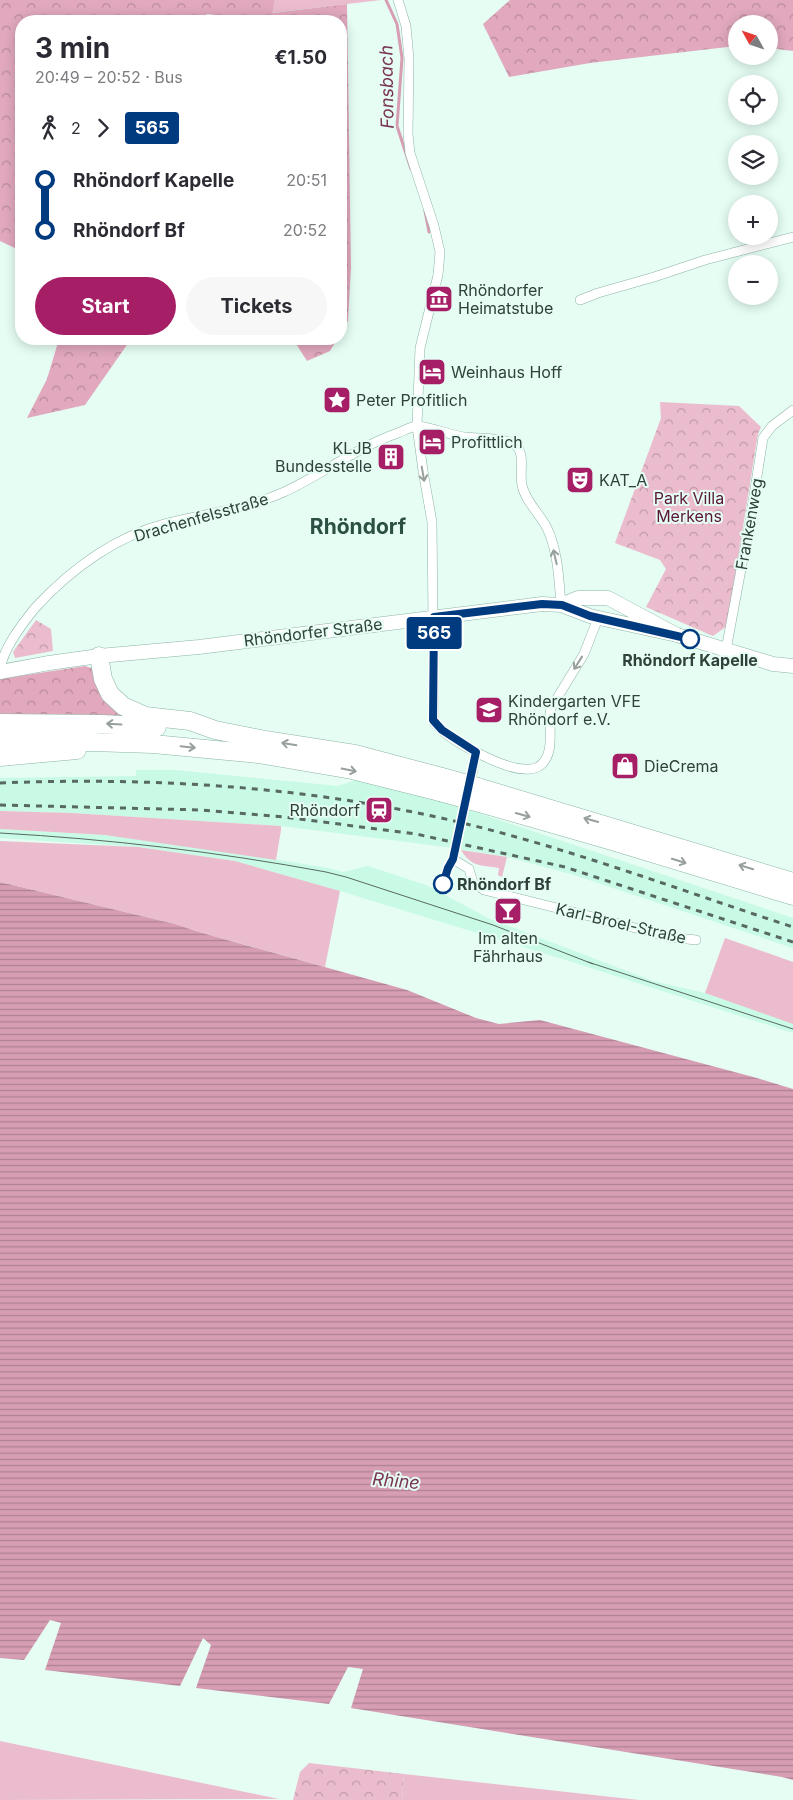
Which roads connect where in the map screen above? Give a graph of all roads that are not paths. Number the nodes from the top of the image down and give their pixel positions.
1 (398, 0) edge
2 (793, 237) edge
3 (580, 300) dead end
4 (793, 410) edge
5 (417, 426) junction
6 (591, 597) junction
7 (562, 605) junction
8 (434, 617) junction
9 (594, 617) junction
10 (677, 635) junction
11 (726, 650) junction
12 (99, 656) junction
13 (793, 666) edge
14 (0, 672) edge
15 (0, 723) edge
16 (215, 730) junction
17 (0, 739) edge
18 (153, 744) junction
19 (476, 752) junction
20 (0, 757) edge
21 (441, 785) junction
22 (475, 787) junction
23 (455, 849) tunnel mouth
24 (793, 882) edge
25 (793, 896) edge
26 (696, 940) dead end

1 - 5 street
2 - 3 street
4 - 11 street, Frankenweg
7 -> 5 street
5 -> 8 street
5 - 14 street, Drachenfelsstraße
6 - 7 main road, Rhöndorfer Straße
6 - 9 main road
6 - 10 main road, Rhöndorfer Straße
7 - 8 main road, Rhöndorfer Straße
7 - 9 main road, Rhöndorfer Straße
8 - 12 main road, Rhöndorfer Straße
8 - 19 street
9 - 10 main road, Rhöndorfer Straße
9 -> 19 street
10 - 11 main road, Rhöndorfer Straße
11 - 13 main road, Rhöndorfer Straße
12 - 14 main road, Rhöndorfer Straße
12 - 16 highway
16 -> 15 highway
21 -> 16 highway
17 - 18 highway
18 - 20 highway
18 -> 21 highway
19 - 22 street
21 - 22 highway, bridge
24 -> 22 highway
22 -> 25 highway
23 - 26 street, Karl-Broel-Straße

